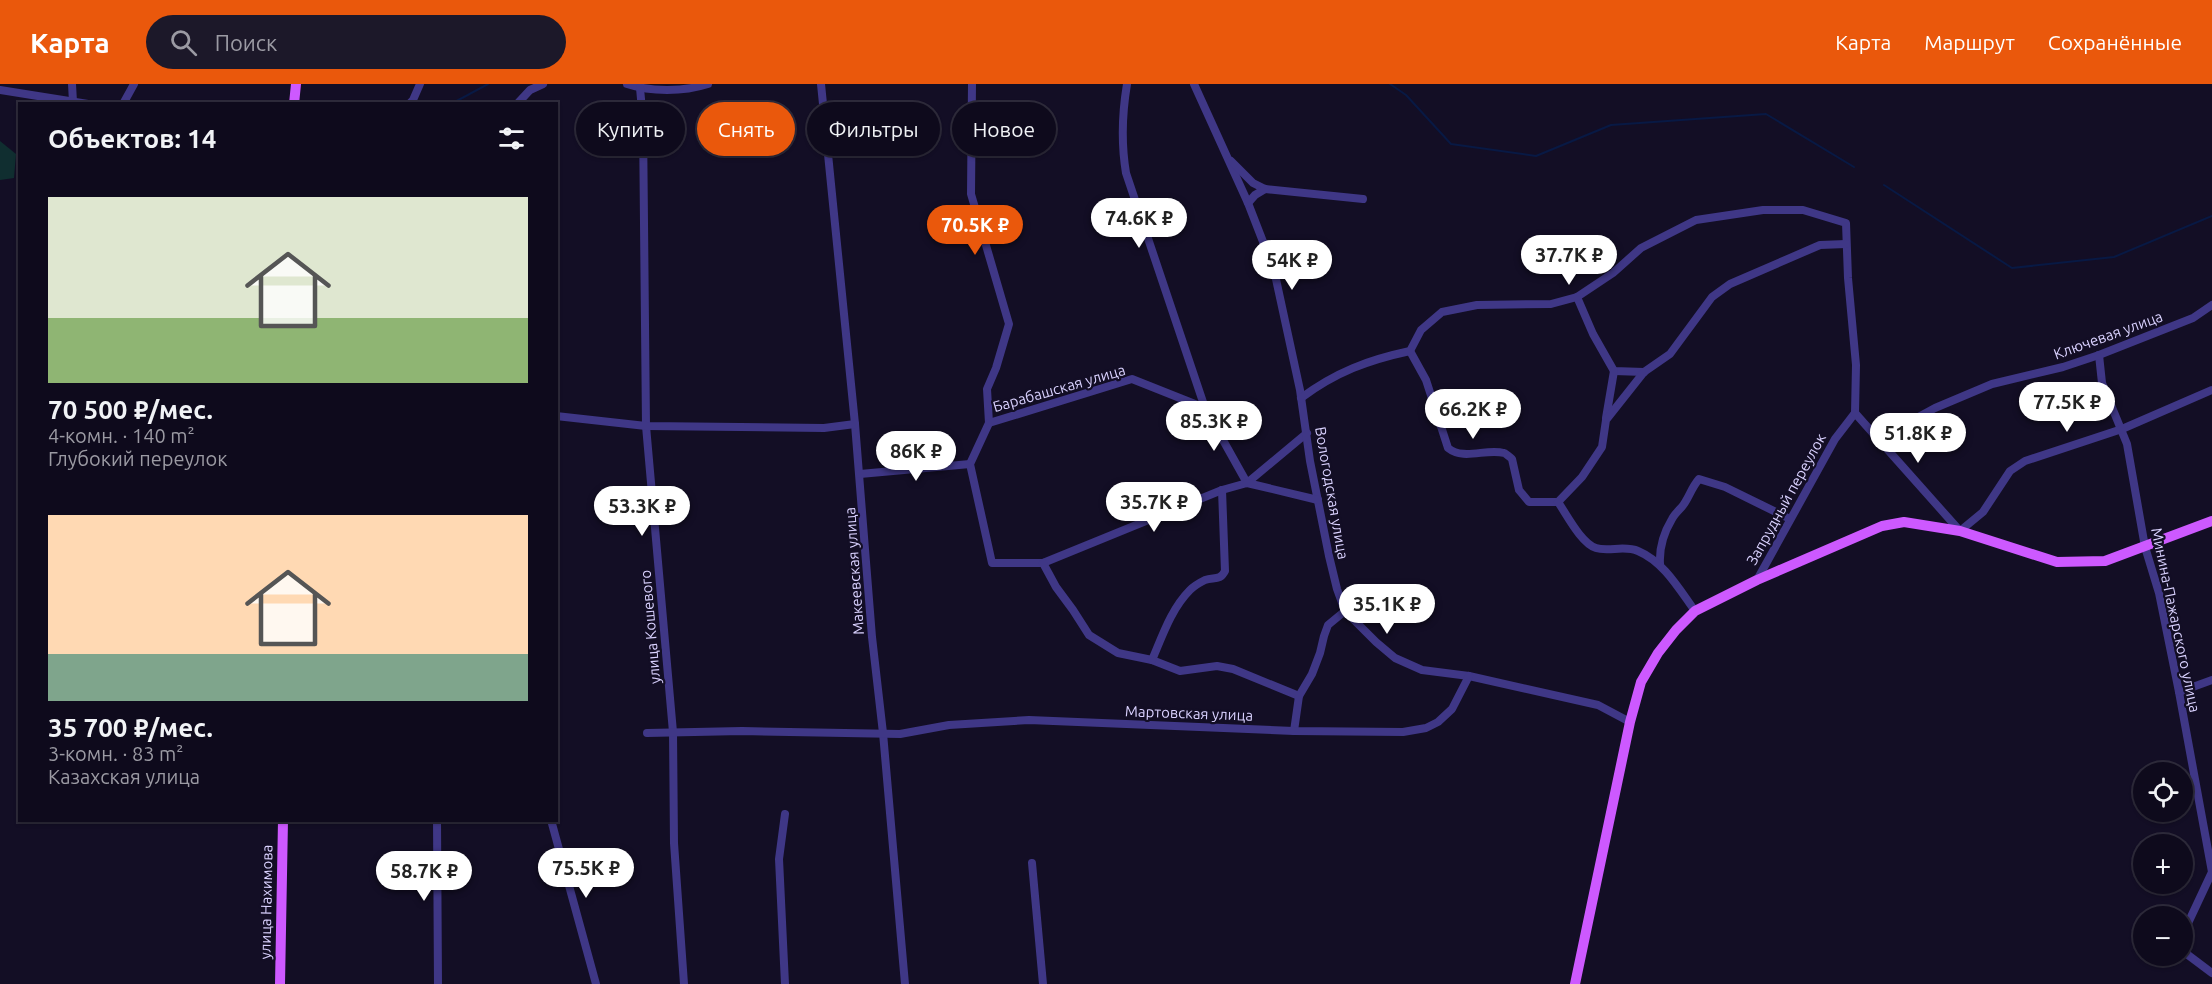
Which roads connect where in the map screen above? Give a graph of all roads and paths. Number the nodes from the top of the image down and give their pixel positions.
1 (72, 84) edge
2 (134, 84) edge
3 (296, 84) edge
4 (420, 84) edge
5 (543, 84) edge
6 (627, 84) edge
7 (708, 84) edge
8 (820, 84) edge
9 (825, 84) edge
10 (972, 84) edge
11 (1127, 84) edge
12 (1194, 84) edge
13 (640, 88) junction
14 (0, 90) edge
15 (73, 102) joint
16 (124, 102) edge
17 (294, 102) edge
18 (411, 102) edge
19 (519, 102) edge
20 (1226, 157) junction
21 (1264, 189) junction
22 (1363, 199) dead end
23 (1248, 203) junction
24 (1846, 244) junction
25 (1577, 297) junction
26 (2212, 305) edge
27 (1410, 351) junction
28 (2099, 355) junction
29 (1614, 371) junction
30 (1644, 372) junction
31 (2212, 390) edge
32 (1301, 398) junction
33 (1205, 408) junction
34 (1856, 413) junction
35 (558, 416) edge
36 (1606, 420) junction
37 (989, 423) junction
38 (855, 424) junction
39 (646, 426) junction
40 (2122, 429) junction
41 (1307, 433) junction
42 (1878, 439) junction
43 (970, 464) junction
44 (860, 474) junction
45 (1247, 483) junction
46 (1222, 490) junction
47 (1318, 500) junction
48 (1558, 502) junction
49 (1790, 519) junction
50 (2212, 521) edge
51 (1960, 531) junction
52 (2145, 547) junction
53 (1043, 563) junction
54 (1660, 564) junction
55 (1757, 579) junction
56 (1345, 611) junction
57 (1695, 611) junction
58 (1152, 660) junction
59 (1469, 676) junction
60 (2212, 680) edge
61 (2179, 692) junction
62 (1299, 696) junction
63 (1630, 723) junction
64 (1294, 731) junction
65 (673, 732) junction
66 (647, 733) dead end
67 (883, 733) junction
68 (785, 814) dead end
69 (283, 822) edge
70 (437, 822) edge
71 (552, 822) edge
72 (1032, 863) dead end
73 (2212, 872) edge
74 (2193, 913) edge
75 (2193, 959) edge
76 (2212, 973) edge
77 (280, 984) edge
78 (438, 984) edge
79 (596, 984) edge
80 (684, 984) edge
81 (785, 984) edge
82 (905, 984) edge
83 (1043, 984) edge
84 (1575, 984) edge

1 - 15 street
2 - 16 street
3 - 17 main road
4 - 18 street
5 - 19 street
6 - 13 street
7 - 13 street
8 - 9 street
8 - 38 street, Макеевская улица
10 - 37 street
11 - 33 street
12 - 20 street, Вологодская улица
13 - 39 street, улица Кошевого
14 - 15 street
20 - 21 street
20 - 23 street, Вологодская улица
21 - 22 street
21 - 23 street
23 - 32 street, Вологодская улица
24 - 25 street
24 - 30 street
24 - 34 street
25 - 27 street
25 - 29 street
26 - 28 street, Ключевая улица
27 - 32 street
27 - 48 street
28 - 40 street, Минина-Пажарского улица
28 - 42 street, Ключевая улица
29 - 30 street
29 - 36 street
30 - 36 street
31 - 40 street
32 - 41 street, Вологодская улица
33 - 37 street, Барабашская улица
33 - 45 street
34 - 42 street
34 - 49 street, Запрудный переулок
35 - 39 street
36 - 48 street
37 - 43 street, Барабашская улица
38 - 39 street
38 - 44 street, Макеевская улица
39 - 65 street, улица Кошевого
40 - 51 street
40 - 52 street, Минина-Пажарского улица
41 - 45 street
41 - 47 street, Вологодская улица
42 - 51 street
43 - 44 street
43 - 53 street
44 - 67 street, Макеевская улица
45 - 46 street
45 - 47 street
46 - 53 street
46 - 58 street
47 - 56 street, Вологодская улица
48 - 54 street
49 - 54 street
49 - 55 street, Запрудный переулок
50 - 52 main road
51 - 52 main road
51 - 55 main road
52 - 61 street, Минина-Пажарского улица
53 - 58 street
54 - 57 street
55 - 57 main road
56 - 59 street, Вологодская улица
56 - 62 street
57 - 63 main road
58 - 62 street
59 - 63 street, Вологодская улица
59 - 64 street, Мартовская улица
60 - 61 street
61 - 73 street, Минина-Пажарского улица
62 - 64 street
63 - 84 main road
64 - 67 street, Мартовская улица
65 - 66 street, Мартовская улица
65 - 67 street, Мартовская улица
65 - 80 street, улица Кошевого
67 - 82 street, Макеевская улица
68 - 81 street
69 - 77 main road, улица Нахимова
70 - 78 street
71 - 79 street
72 - 83 street
73 - 74 street, Минина-Пажарского улица
75 - 76 street

